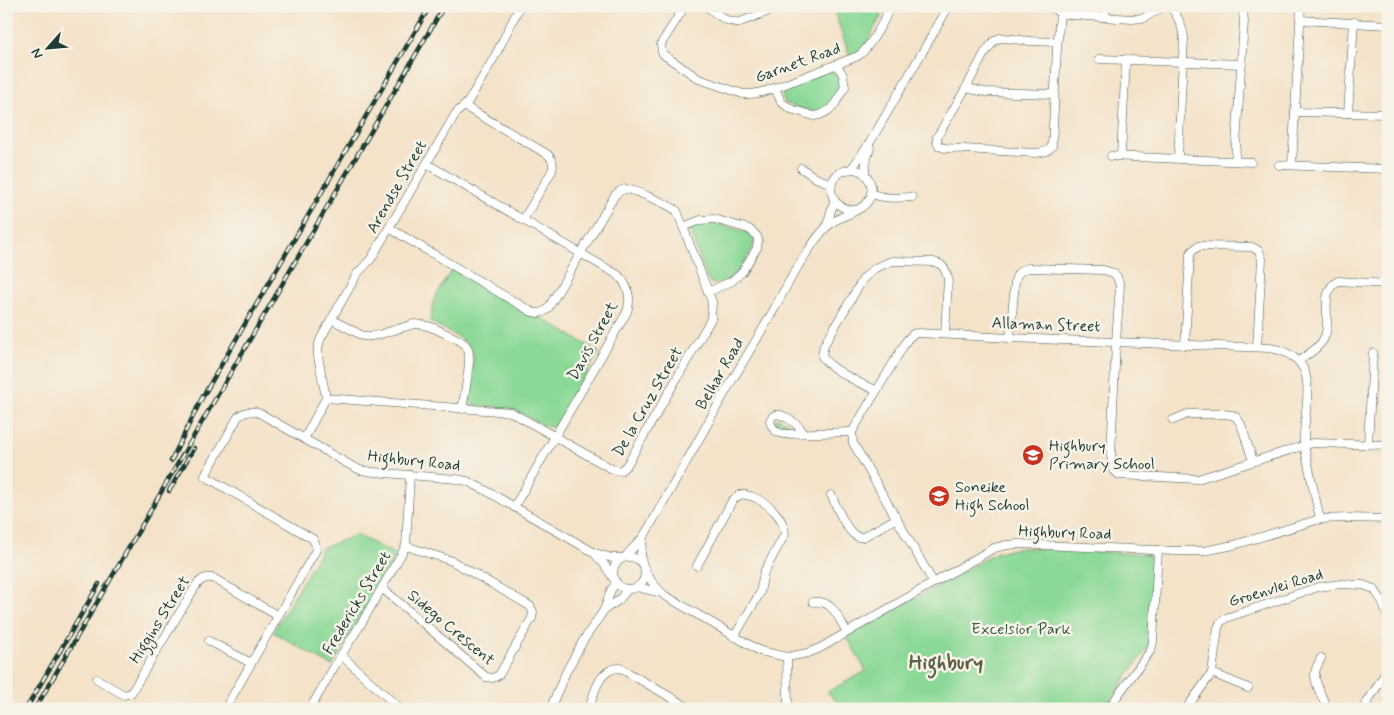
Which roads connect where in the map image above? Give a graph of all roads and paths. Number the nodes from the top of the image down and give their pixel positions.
1 (520, 6) edge
2 (685, 6) edge
3 (706, 6) edge
4 (782, 6) edge
5 (890, 6) edge
6 (949, 6) edge
7 (1049, 6) edge
8 (1106, 6) edge
9 (1164, 6) edge
10 (1170, 6) edge
11 (1242, 6) edge
12 (1300, 6) edge
13 (1060, 13) junction
14 (1104, 17) junction
15 (1300, 20) junction
16 (1354, 22) junction
17 (1388, 25) edge
18 (1057, 42) junction
19 (1099, 59) dead end
20 (1126, 59) junction
21 (1184, 62) junction
22 (1242, 64) junction
23 (837, 65) junction
24 (775, 88) junction
25 (966, 88) junction
26 (1054, 94) junction
27 (464, 106) junction
28 (1295, 112) junction
29 (1348, 112) junction
30 (1388, 114) edge
31 (872, 139) junction
32 (1121, 155) junction
33 (1110, 156) dead end
34 (1178, 158) junction
35 (1235, 161) junction
36 (1251, 162) dead end
37 (426, 164) junction
38 (1280, 165) dead end
39 (1292, 165) junction
40 (800, 168) dead end
41 (851, 169) junction
42 (1388, 169) edge
43 (864, 174) junction
44 (832, 184) junction
45 (872, 194) junction
46 (912, 197) dead end
47 (834, 201) junction
48 (856, 210) junction
49 (523, 220) junction
50 (683, 227) junction
51 (826, 227) junction
52 (389, 228) junction
53 (581, 253) junction
54 (1388, 284) edge
55 (708, 292) junction
56 (331, 318) junction
57 (945, 334) junction
58 (1010, 338) junction
59 (1116, 342) junction
60 (1185, 344) junction
61 (1257, 348) junction
62 (1373, 352) dead end
63 (1299, 361) junction
64 (876, 390) junction
65 (326, 398) junction
66 (462, 409) junction
67 (1172, 420) dead end
68 (852, 432) junction
69 (800, 434) dead end
70 (554, 436) junction
71 (304, 439) junction
72 (1368, 444) junction
73 (1304, 445) junction
74 (1388, 446) edge
75 (1253, 461) junction
76 (410, 475) junction
77 (831, 495) dead end
78 (514, 507) junction
79 (897, 518) junction
80 (1320, 519) junction
81 (1388, 520) edge
82 (643, 537) junction
83 (406, 546) junction
84 (1158, 550) junction
85 (593, 552) junction
86 (624, 558) junction
87 (697, 566) dead end
88 (643, 567) junction
89 (614, 580) junction
90 (933, 582) junction
91 (637, 587) junction
92 (382, 588) junction
93 (628, 590) junction
94 (662, 593) junction
95 (1385, 600) edge
96 (813, 602) dead end
97 (604, 610) junction
98 (278, 616) junction
99 (1388, 617) edge
100 (847, 632) junction
101 (734, 636) junction
102 (209, 641) dead end
103 (342, 655) junction
104 (787, 657) junction
105 (1321, 658) dead end
106 (251, 663) junction
107 (1388, 669) edge
108 (1212, 673) junction
109 (97, 679) dead end
110 (1248, 688) dead end
111 (225, 709) edge
112 (310, 709) edge
113 (400, 709) edge
114 (550, 709) edge
115 (589, 709) edge
116 (690, 709) edge
117 (788, 709) edge
118 (1108, 709) edge
119 (1186, 709) edge
120 (1328, 709) edge
121 (1363, 709) edge

1 - 27 street, Arendse Street
2 - 24 street, Garnet Road
3 - 4 street
5 - 23 street, Garnet Road
6 - 31 street
7 - 13 street
8 - 14 street
9 - 14 street
10 - 21 street
11 - 22 street
12 - 15 street
13 - 14 street
13 - 18 street
15 - 16 street
15 - 28 street
16 - 17 street
16 - 29 street
18 - 25 street
18 - 26 street
19 - 20 street
20 - 21 street
20 - 32 street
21 - 22 street
21 - 34 street
22 - 35 street
23 - 24 street, Garnet Road
23 - 24 street
25 - 26 street
25 - 26 street
27 - 37 street, Arendse Street
27 - 49 street
28 - 29 street
28 - 39 street
29 - 30 street
31 - 41 street
31 - 43 street
32 - 33 street
32 - 34 street
34 - 35 street
35 - 36 street
37 - 49 street, Davis Street
37 - 52 street, Arendse Street
38 - 39 street
39 - 42 street
40 - 44 street
41 - 43 street
41 - 44 street
43 - 45 street
44 - 47 street
45 - 46 street
45 - 48 street
47 - 48 street
47 - 51 street, Belhar Road
48 - 51 street, Belhar Road
49 - 53 street, Davis Street
50 - 53 street, De la Cruz Street
50 - 55 street, De la Cruz Street
50 - 55 street
51 - 82 street, Belhar Road
52 - 53 street
52 - 56 street, Arendse Street
53 - 70 street, Davis Street
54 - 63 street
55 - 70 street, De la Cruz Street
56 - 65 street, Arendse Street
56 - 66 street
57 - 58 street, Allaman Street
57 - 64 street, Allaman Street
57 - 64 street
58 - 59 street, Allaman Street
58 - 59 street
59 - 60 street, Allaman Street
59 - 75 street
60 - 61 street, Allaman Street
60 - 61 street
61 - 63 street, Allaman Street
62 - 72 street
63 - 73 street
64 - 68 street, Allaman Street
65 - 66 street, De la Cruz Street
65 - 71 street
66 - 70 street, De la Cruz Street
67 - 75 street
68 - 69 street
68 - 79 street
70 - 78 street, Davis Street
71 - 76 street, Highbury Road
71 - 98 street, Highbury Road
72 - 73 street
72 - 74 street
73 - 75 street
73 - 80 street
76 - 78 street, Highbury Road
76 - 83 street, Fredericks Street
77 - 79 street
78 - 85 street, Highbury Road
79 - 90 street
80 - 81 street, Highbury Road
80 - 84 street, Highbury Road
82 - 86 street, Belhar Road
82 - 88 street, Belhar Road
83 - 92 street, Fredericks Street
83 - 92 street, Sidego Crescent
84 - 90 street, Highbury Road
84 - 118 street
85 - 86 street, Highbury Road
85 - 89 street, Highbury Road
86 - 88 street
86 - 89 street
87 - 101 street
88 - 91 street
88 - 94 street, Highbury Road
89 - 93 street
89 - 97 street
90 - 100 street, Highbury Road
91 - 93 street
91 - 94 street, Highbury Road
92 - 103 street, Fredericks Street
93 - 97 street
94 - 101 street, Highbury Road
95 - 99 street, Groenvlei Road
95 - 108 street, Groenvlei Road
96 - 100 street
97 - 114 street
98 - 106 street
98 - 109 street, Higgins Street
100 - 104 street, Highbury Road
101 - 104 street, Highbury Road
102 - 106 street
103 - 112 street, Fredericks Street
103 - 113 street
104 - 117 street
105 - 120 street
106 - 111 street
107 - 121 street
108 - 110 street
108 - 119 street, Groenvlei Road
115 - 116 street

